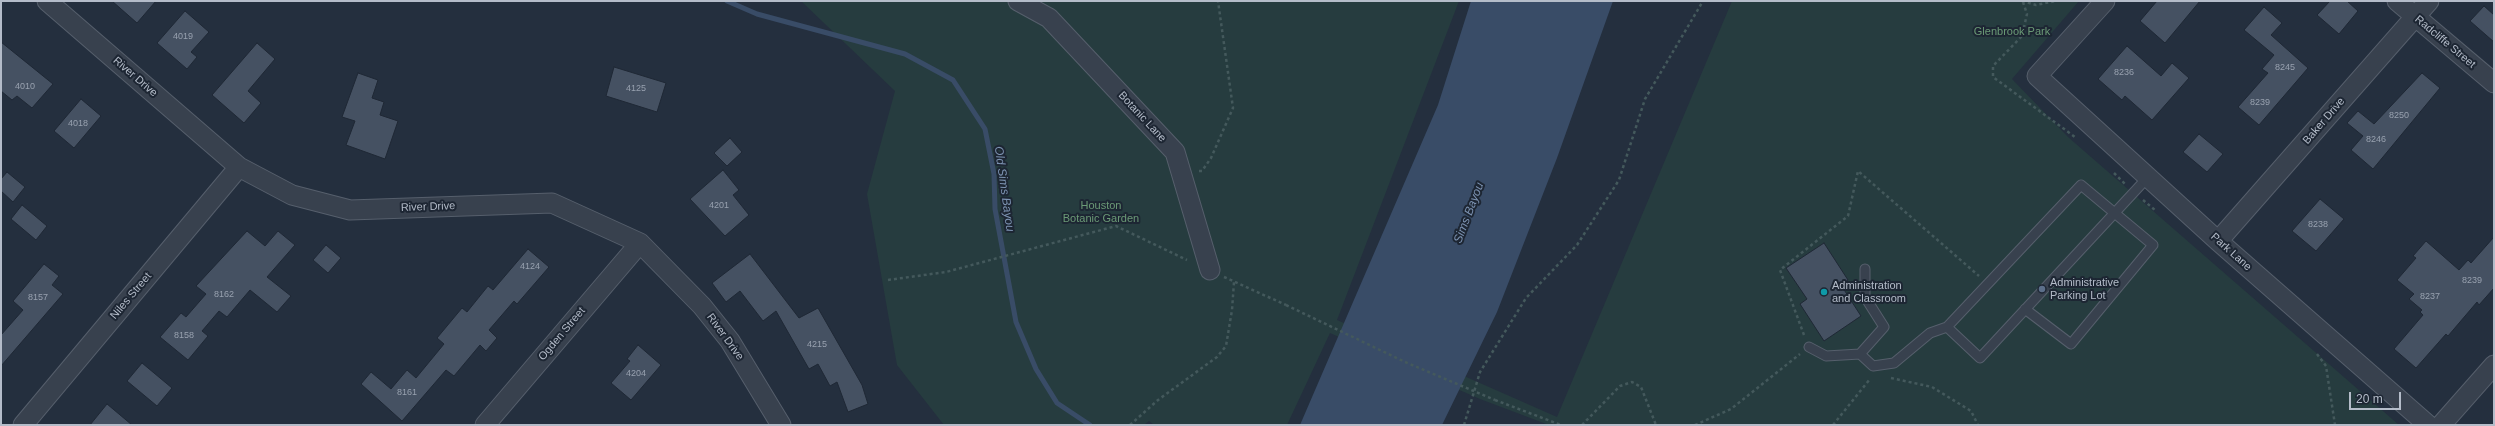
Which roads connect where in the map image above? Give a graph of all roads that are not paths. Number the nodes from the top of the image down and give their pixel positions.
1 (46, 1) edge
2 (1018, 1) edge
3 (2105, 1) edge
4 (2396, 1) edge
5 (2429, 1) edge
6 (2415, 17) junction
7 (2494, 83) edge
8 (239, 167) junction
9 (2148, 177) junction
10 (2115, 213) junction
11 (2218, 241) junction
12 (640, 243) junction
13 (1865, 269) dead end
14 (1210, 270) road end
15 (2026, 309) junction
16 (1947, 327) junction
17 (1809, 347) road end
18 (1860, 354) junction
19 (2494, 365) edge
20 (23, 425) edge
21 (485, 425) edge
22 (781, 425) edge
23 (2428, 425) edge
24 (2441, 425) edge

1 - 8 street, River Drive
2 - 14 street, Botanic Lane
3 - 9 street, Park Lane
4 - 6 street, Radcliffe Street
5 - 6 street, Baker Drive
6 - 7 street, Radcliffe Street
6 - 11 street, Baker Drive
8 - 12 street, River Drive
8 - 20 street, Niles Street
9 - 10 lane
9 - 11 street, Park Lane
10 - 15 lane
10 - 15 lane
10 - 16 lane
11 - 23 street, Park Lane
12 - 21 street, Ogden Street
12 - 22 street, River Drive
13 - 18 lane
15 - 16 lane
16 - 18 lane
17 - 18 lane
19 - 24 street

